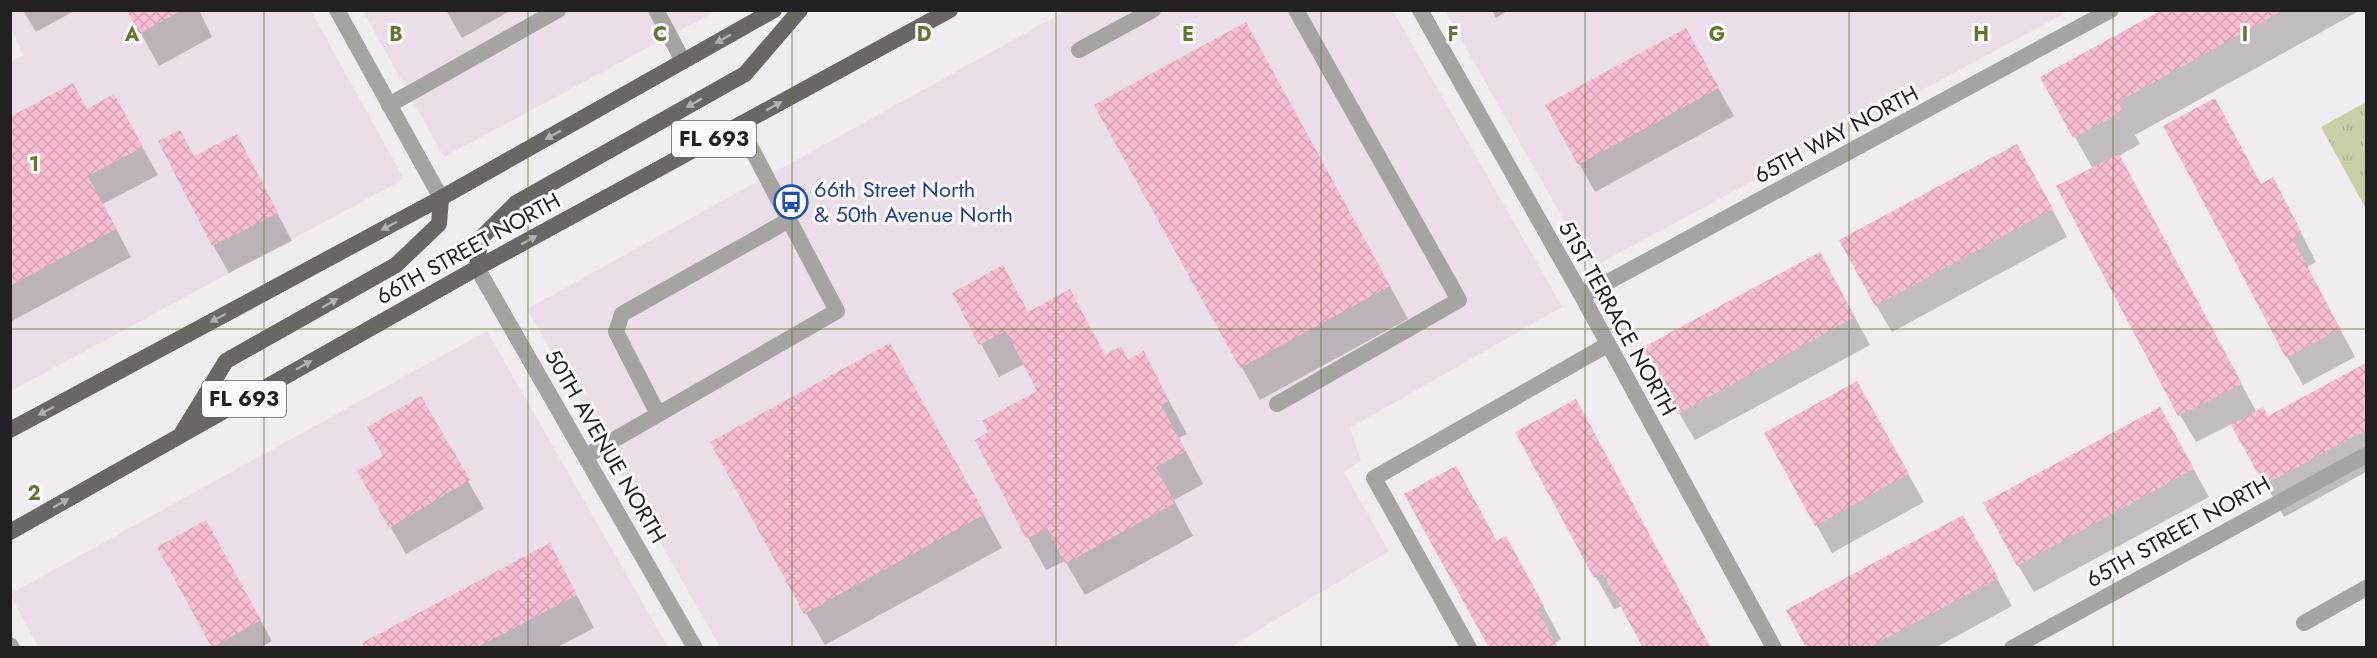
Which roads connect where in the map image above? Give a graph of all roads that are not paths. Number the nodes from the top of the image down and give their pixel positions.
1 (337, 10) edge
2 (558, 10) edge
3 (656, 10) edge
4 (774, 10) edge
5 (800, 10) edge
6 (950, 10) edge
7 (1153, 10) edge
8 (1296, 10) edge
9 (1420, 10) edge
10 (2111, 10) edge
11 (1079, 50) dead end
12 (683, 61) junction
13 (389, 105) junction
14 (739, 125) junction
15 (441, 198) junction
16 (789, 220) junction
17 (477, 268) junction
18 (1582, 296) junction
19 (1606, 345) junction
20 (1277, 404) dead end
21 (658, 414) junction
22 (10, 430) edge
23 (181, 435) junction
24 (2367, 455) edge
25 (586, 456) junction
26 (10, 532) edge
27 (2367, 588) edge
28 (2304, 623) dead end
29 (695, 648) edge
30 (1469, 648) edge
31 (1774, 648) edge
32 (2012, 648) edge

1 - 13 street
2 - 13 street
3 - 12 street
4 -> 12 main road
5 -> 17 main road
14 -> 6 main road, 66TH STREET NORTH / FL 693
7 - 11 street
8 - 20 street
9 - 18 street, 51ST TERRACE NORTH
10 - 18 street, 65TH WAY NORTH
12 -> 15 main road
13 - 15 street
14 - 16 street
17 -> 14 main road, 66TH STREET NORTH / FL 693
15 -> 22 main road
23 -> 15 main road
16 - 21 street
16 - 21 street
23 -> 17 main road, 66TH STREET NORTH / FL 693
17 - 25 street, 50TH AVENUE NORTH
18 - 19 street, 51ST TERRACE NORTH
19 - 30 street
19 - 31 street, 51ST TERRACE NORTH
21 - 25 street
26 -> 23 main road, 66TH STREET NORTH / FL 693
24 - 32 street, 65TH STREET NORTH
25 - 29 street, 50TH AVENUE NORTH
27 - 28 street

